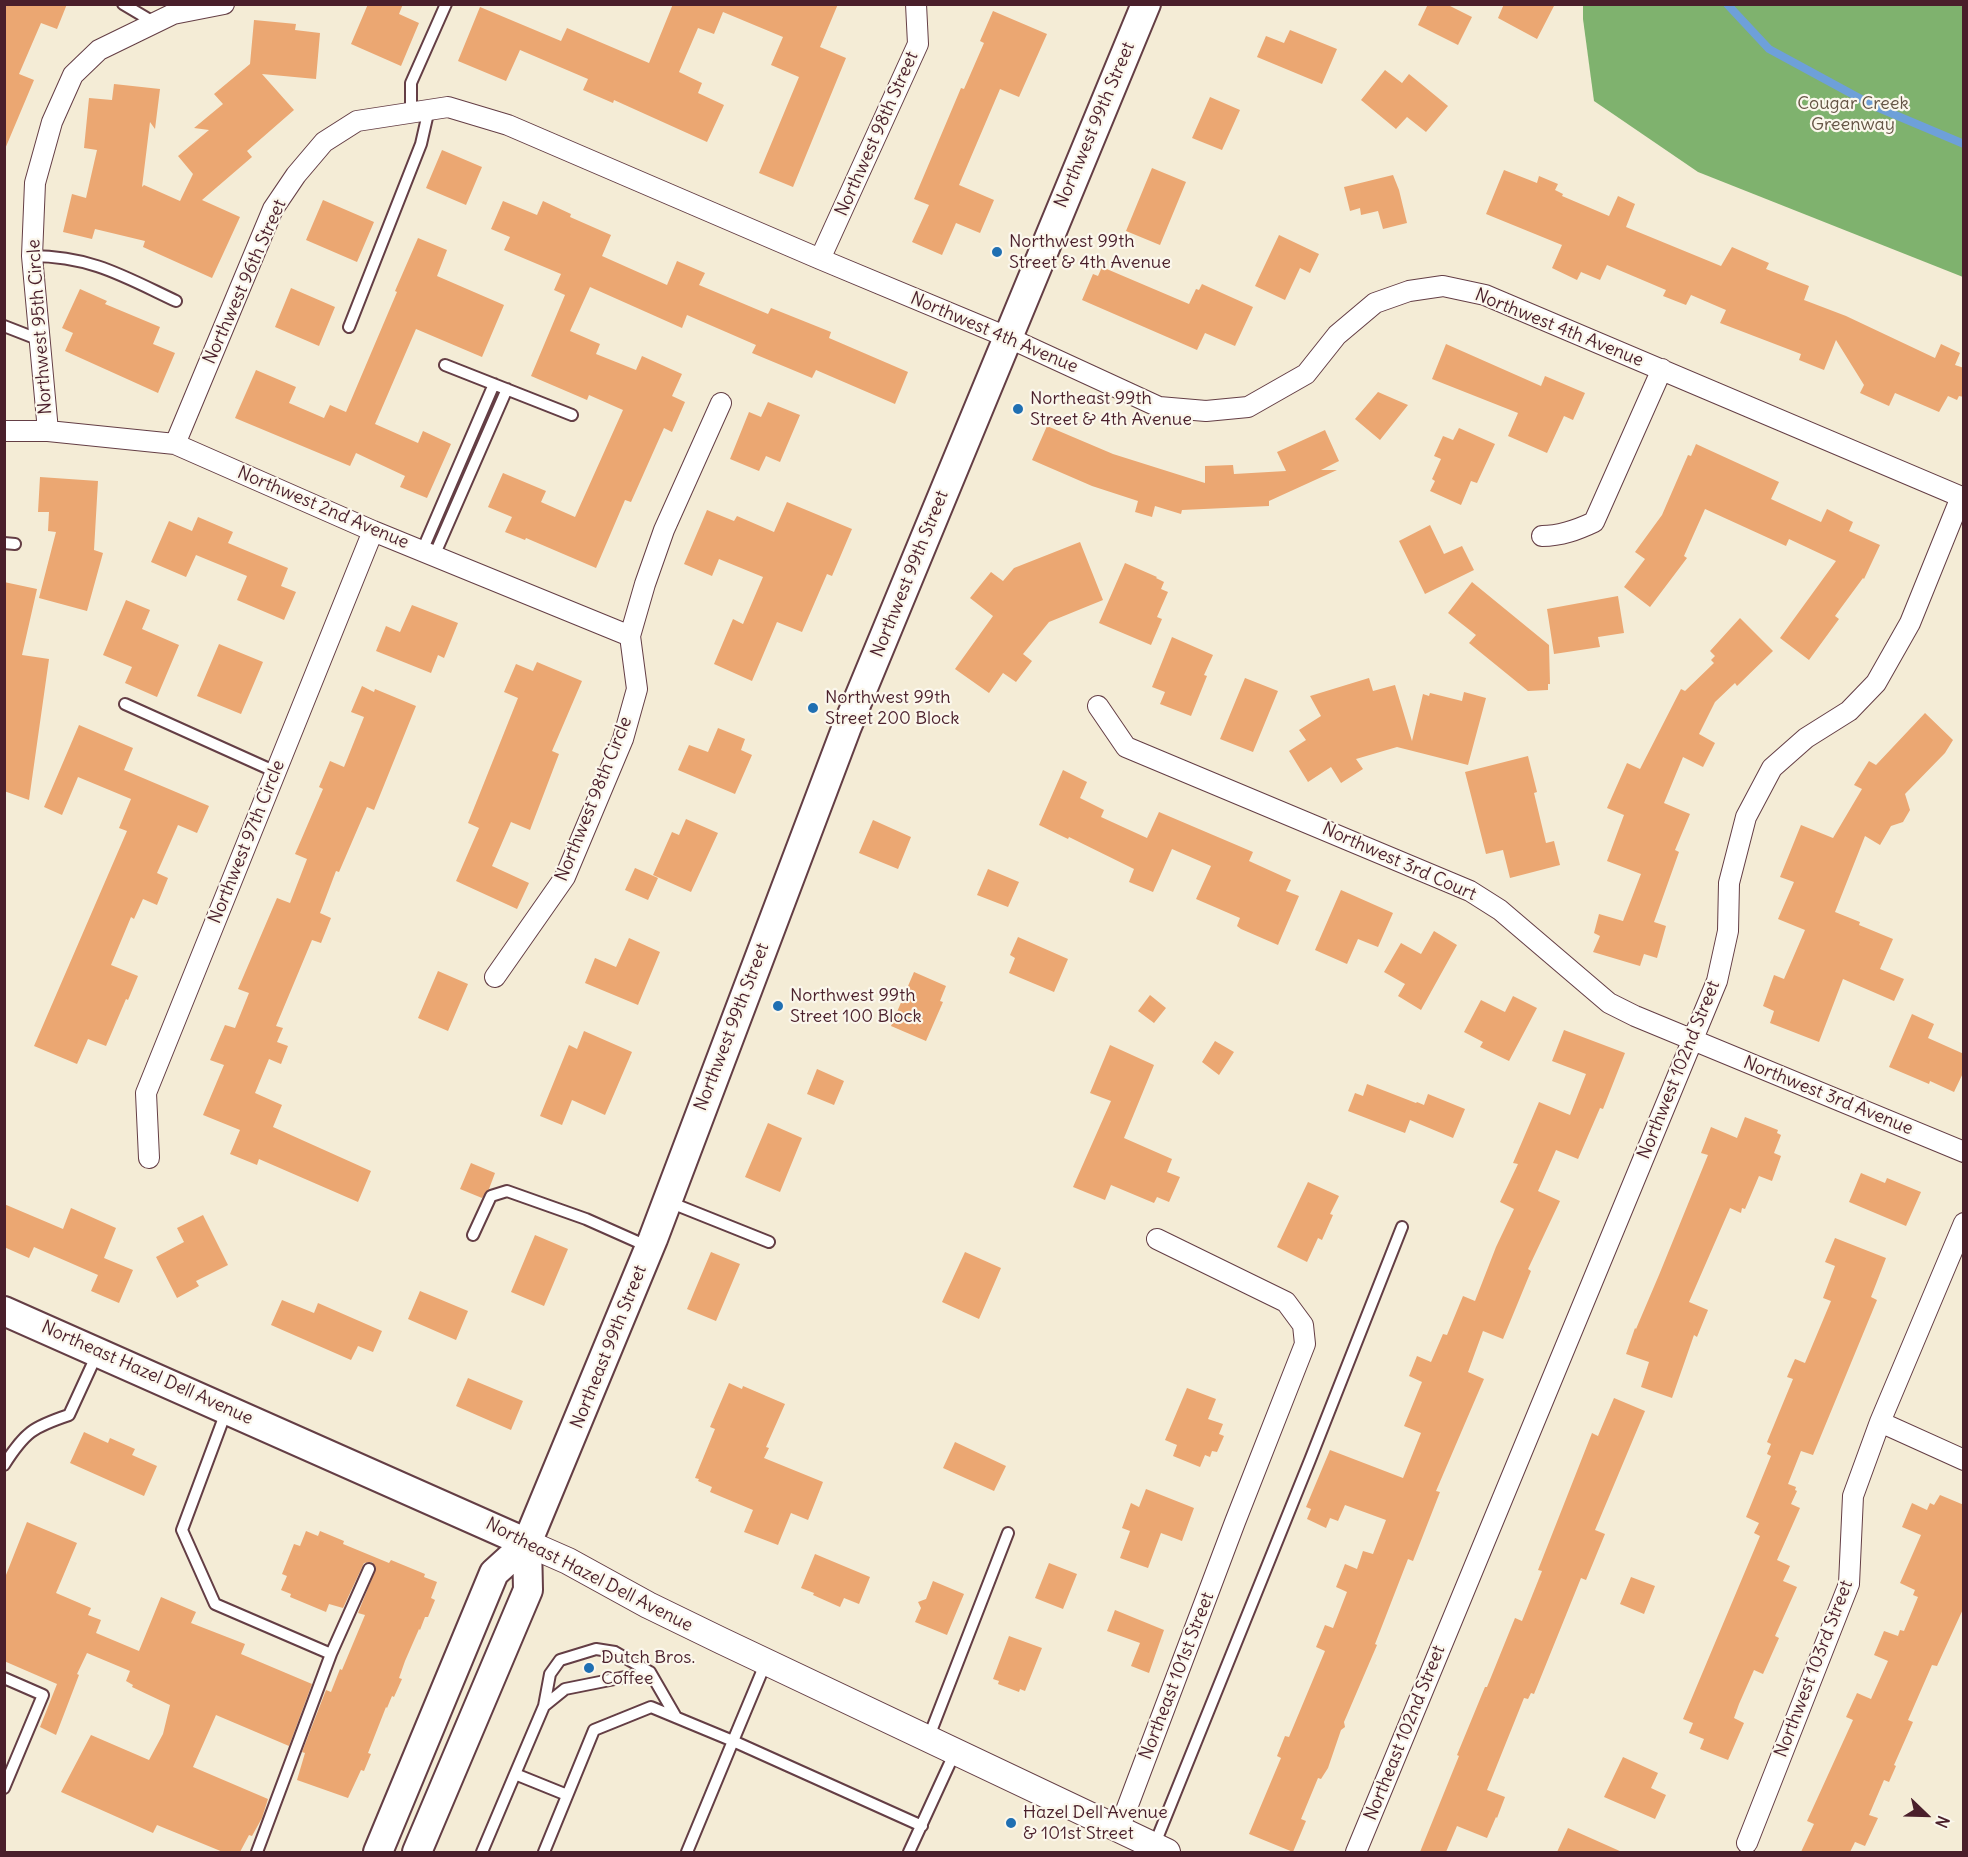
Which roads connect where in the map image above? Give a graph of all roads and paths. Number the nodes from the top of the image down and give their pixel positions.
1 (123, 4) edge
2 (224, 4) edge
3 (446, 4) edge
4 (916, 4) edge
5 (1146, 4) edge
6 (155, 22) junction
7 (420, 111) junction
8 (508, 125) joint
9 (32, 256) junction
10 (820, 260) junction
11 (176, 301) dead end
12 (4, 326) edge
13 (349, 327) dead end
14 (1007, 337) junction
15 (40, 340) junction
16 (445, 365) dead end
17 (1662, 369) junction
18 (494, 384) junction
19 (507, 389) junction
20 (721, 403) dead end
21 (572, 416) dead end
22 (4, 431) edge
23 (48, 432) junction
24 (175, 444) junction
25 (1962, 498) edge
26 (373, 531) junction
27 (1542, 536) dead end
28 (428, 554) junction
29 (630, 636) junction
30 (125, 704) dead end
31 (1098, 706) dead end
32 (276, 772) junction
33 (495, 977) dead end
34 (1692, 1041) junction
35 (685, 1149) joint
36 (1964, 1152) edge
37 (149, 1158) dead end
38 (666, 1201) junction
39 (1964, 1223) edge
40 (1402, 1227) dead end
41 (473, 1235) dead end
42 (1157, 1239) dead end
43 (769, 1242) dead end
44 (650, 1247) junction
45 (4, 1311) edge
46 (98, 1352) junction
47 (228, 1409) junction
48 (1880, 1422) junction
49 (1964, 1460) edge
50 (4, 1465) edge
51 (1008, 1533) dead end
52 (527, 1543) junction
53 (369, 1569) dead end
54 (1454, 1613) joint
55 (331, 1654) junction
56 (766, 1662) junction
57 (650, 1672) junction
58 (4, 1678) edge
59 (544, 1706) junction
60 (676, 1717) junction
61 (928, 1739) junction
62 (733, 1741) junction
63 (955, 1752) junction
64 (515, 1773) junction
65 (4, 1788) edge
66 (567, 1795) junction
67 (922, 1826) junction
68 (1119, 1830) junction
69 (1746, 1848) edge
70 (1160, 1849) edge
71 (257, 1852) edge
72 (378, 1852) edge
73 (417, 1852) edge
74 (482, 1852) edge
75 (544, 1852) edge
76 (687, 1852) edge
77 (909, 1852) edge
78 (1356, 1852) edge

1 - 6 lane
2 - 6 street, Northwest 95th Circle
3 - 7 lane
4 - 10 street, Northwest 98th Street
5 - 14 main road, Northwest 99th Street
6 - 9 street, Northwest 95th Circle
7 - 8 street, Northwest 96th Street
7 - 13 lane
7 - 24 street, Northwest 96th Street
8 - 10 street, Northwest 4th Avenue
9 - 11 lane
9 - 15 street, Northwest 95th Circle
10 - 14 street, Northwest 4th Avenue
12 - 15 lane
14 - 17 street, Northwest 4th Avenue
14 - 35 main road, Northwest 99th Street
15 - 23 street, Northwest 95th Circle
16 - 18 lane
17 - 25 street, Northwest 4th Avenue
17 - 27 street
18 - 19 lane
18 - 28 lane
19 - 21 lane
19 - 28 lane
20 - 29 street, Northwest 98th Circle
22 - 23 street, Northwest 2nd Avenue
23 - 24 street, Northwest 2nd Avenue
24 - 26 street, Northwest 2nd Avenue
25 - 34 street, Northwest 102nd Street
26 - 28 street, Northwest 2nd Avenue
26 - 32 street, Northwest 97th Circle
28 - 29 street, Northwest 2nd Avenue
29 - 33 street, Northwest 98th Circle
30 - 32 lane
31 - 34 street, Northwest 3rd Court
32 - 37 street, Northwest 97th Circle
34 - 36 street, Northwest 3rd Avenue
34 - 54 street, Northwest 102nd Street
35 - 38 main road, Northeast 99th Street
38 - 43 lane
38 - 44 main road, Northeast 99th Street
39 - 48 street, Northwest 103rd Street
40 - 70 lane
41 - 44 lane
42 - 68 street, Northeast 101st Street
44 - 52 main road, Northeast 99th Street
45 - 46 main road, Northeast Hazel Dell Avenue
46 - 47 main road, Northeast Hazel Dell Avenue
46 - 50 lane
47 - 52 main road, Northeast Hazel Dell Avenue
47 - 55 lane
48 - 49 street
48 - 69 street, Northwest 103rd Street
51 - 61 lane
52 - 56 street, Northeast Hazel Dell Avenue
52 - 72 main road, Northeast 99th Street
52 - 73 main road, Northeast 99th Street
53 - 55 lane
54 - 78 street, Northeast 102nd Street
55 - 71 lane
56 - 61 street, Northeast Hazel Dell Avenue
56 - 62 lane
57 - 59 lane
57 - 59 lane
57 - 60 lane
58 - 65 lane
59 - 64 lane
60 - 62 lane
60 - 66 lane
61 - 63 street, Northeast Hazel Dell Avenue
62 - 67 lane
62 - 76 lane
63 - 67 lane
63 - 68 street, Northeast Hazel Dell Avenue
64 - 66 lane
64 - 74 lane
66 - 75 lane
67 - 77 lane
68 - 70 street, Northeast Hazel Dell Avenue

